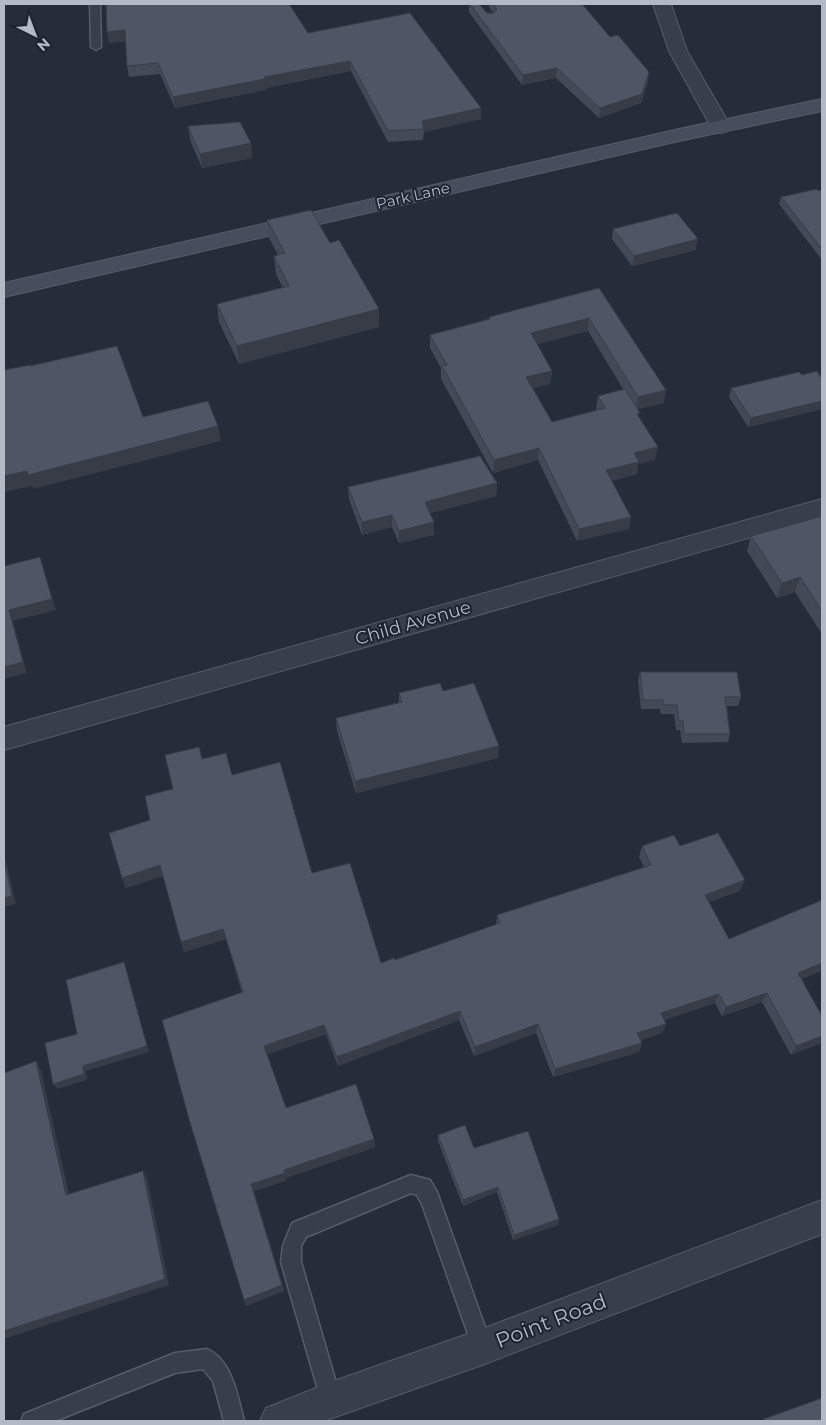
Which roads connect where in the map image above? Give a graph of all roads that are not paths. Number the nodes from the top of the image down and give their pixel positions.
1 (95, 4) edge
2 (662, 4) edge
3 (96, 47) dead end
4 (822, 105) edge
5 (721, 127) junction
6 (4, 290) edge
7 (822, 508) edge
8 (4, 739) edge
9 (822, 1217) edge
10 (482, 1347) junction
11 (331, 1400) junction
12 (31, 1421) edge
13 (234, 1421) edge
14 (278, 1421) edge

1 - 3 lane
2 - 5 street
4 - 5 street, Park Lane
5 - 6 street, Park Lane
7 - 8 street, Child Avenue
9 - 10 street, Point Road
10 - 11 street, Point Road
10 - 11 lane
11 - 14 street, Point Road
12 - 13 lane

